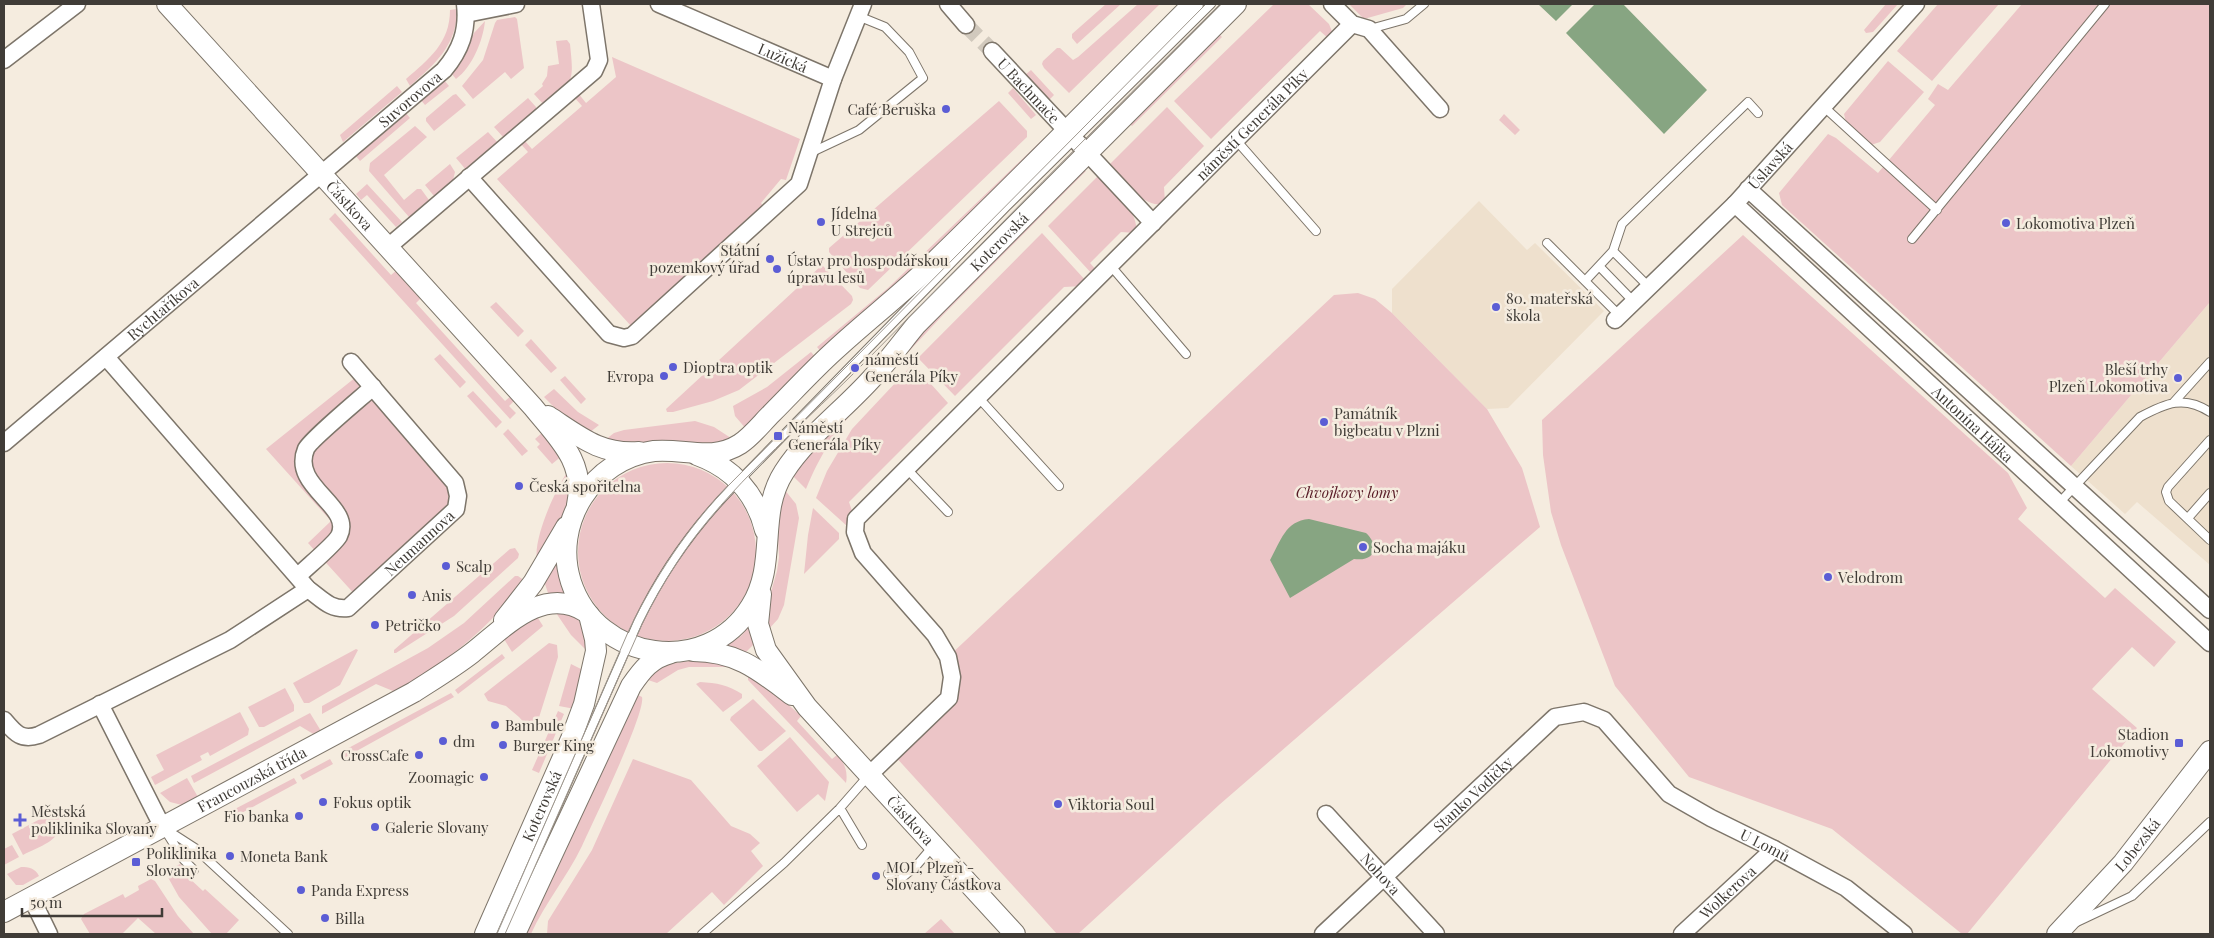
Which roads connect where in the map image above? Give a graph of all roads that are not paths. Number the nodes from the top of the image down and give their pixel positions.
1 (77, 4) edge
2 (167, 4) edge
3 (516, 4) edge
4 (591, 4) edge
5 (659, 4) edge
6 (948, 4) edge
7 (1194, 4) edge
8 (1212, 4) edge
9 (1236, 4) edge
10 (1332, 4) edge
11 (1424, 4) edge
12 (1916, 4) edge
13 (2106, 4) edge
14 (465, 9) edge
15 (860, 10) edge
16 (1352, 24) junction
17 (966, 25) tunnel mouth
18 (1368, 29) junction
19 (992, 51) tunnel mouth
20 (4, 60) edge
21 (834, 79) junction
22 (1823, 106) junction
23 (1440, 109) dead end
24 (1758, 113) dead end
25 (1236, 140) junction
26 (1076, 141) junction
27 (809, 154) junction
28 (322, 174) junction
29 (469, 177) junction
30 (1748, 189) junction
31 (1735, 204) junction
32 (1936, 210) junction
33 (1153, 223) junction
34 (1316, 231) dead end
35 (1912, 239) dead end
36 (1547, 244) dead end
37 (388, 247) junction
38 (1613, 251) junction
39 (1110, 265) junction
40 (1598, 266) junction
41 (1585, 281) junction
42 (1649, 287) junction
43 (1634, 302) junction
44 (1618, 318) joint
45 (1186, 354) dead end
46 (106, 357) junction
47 (352, 362) dead end
48 (2210, 362) edge
49 (373, 387) junction
50 (978, 397) junction
51 (2174, 402) junction
52 (533, 407) junction
53 (2210, 412) edge
54 (6, 436) edge
55 (2210, 440) edge
56 (653, 452) junction
57 (688, 453) junction
58 (906, 468) junction
59 (739, 481) junction
60 (1059, 486) dead end
61 (2074, 486) junction
62 (2210, 493) edge
63 (2059, 503) junction
64 (575, 511) junction
65 (948, 512) dead end
66 (2188, 518) junction
67 (2210, 540) edge
68 (768, 547) junction
69 (298, 576) junction
70 (763, 582) junction
71 (308, 589) junction
72 (2210, 610) edge
73 (588, 614) junction
74 (492, 635) junction
75 (2210, 643) edge
76 (627, 644) junction
77 (681, 652) junction
78 (100, 704) junction
79 (807, 707) junction
80 (4, 720) edge
81 (1631, 751) joint
82 (2210, 751) edge
83 (869, 775) junction
84 (840, 808) junction
85 (1326, 814) dead end
86 (2210, 822) edge
87 (162, 826) junction
88 (862, 845) dead end
89 (934, 845) junction
90 (1774, 849) junction
91 (194, 870) dead end
92 (888, 874) dead end
93 (1384, 877) junction
94 (31, 897) junction
95 (4, 912) edge
96 (2060, 932) edge
97 (49, 934) edge
98 (288, 934) edge
99 (485, 934) edge
100 (500, 934) edge
101 (514, 934) edge
102 (702, 934) edge
103 (1015, 934) edge
104 (1323, 934) edge
105 (1436, 934) edge
106 (1682, 934) edge
107 (1904, 934) edge

1 - 20 street
2 - 28 street, Částkova
3 - 14 street
4 - 29 street
5 - 21 street, Lužická
6 - 17 street
7 - 26 street, Koterovská
8 - 26 lane, Koterovská
9 - 26 street, Koterovská
10 - 16 street
11 - 18 lane
12 - 22 street, Úslavská
13 - 32 lane
14 - 28 street, Suvorovova
15 - 21 street
15 - 27 lane
16 - 18 street
16 - 25 street, náměstí Generála Píky
18 - 23 street
19 - 26 street, U Bachmače
21 - 27 street
22 - 30 street, Úslavská
22 - 32 lane
24 - 38 lane
25 - 33 street, náměstí Generála Píky
25 - 34 lane
26 - 33 street
26 - 57 street, Koterovská
26 - 59 lane, Koterovská
26 - 68 street, Koterovská
27 - 29 street
28 - 37 street, Částkova
28 - 46 street, Rychtaříkova
29 - 37 street
30 - 31 street, Úslavská
30 - 61 street, Antonína Hájka
31 - 42 street, Úslavská
31 - 63 street, Antonína Hájka
32 - 35 lane
33 - 39 street, náměstí Generála Píky
36 - 41 lane
37 - 52 street, Částkova
38 - 40 lane
38 - 42 lane
39 - 45 lane
39 - 50 street, náměstí Generála Píky
40 - 41 lane
40 - 43 lane
41 - 44 lane
42 - 43 street, Úslavská
43 - 44 street, Úslavská
46 - 54 street, Rychtaříkova
46 - 69 street, Neumannova
47 - 49 street, Neumannova
48 - 51 lane
49 - 69 street
49 - 71 street, Neumannova
50 - 58 street, náměstí Generála Píky
50 - 60 lane
51 - 53 lane
51 - 61 lane
52 - 56 street, Částkova
52 - 64 street, Částkova
55 - 66 lane
56 - 57 street, Koterovská
56 - 64 street, Koterovská
57 - 59 street, Koterovská
58 - 65 lane
58 - 83 street, náměstí Generála Píky
59 - 68 street, Koterovská
59 - 76 lane, Koterovská
61 - 63 lane
61 - 72 street, Antonína Hájka
62 - 66 lane
63 - 75 street, Antonína Hájka
64 - 73 street, Koterovská
64 - 74 street, Francouzská třída
66 - 67 lane
68 - 70 street, Koterovská
69 - 71 street, Neumannova
70 - 77 street, Koterovská
70 - 79 street, Částkova
71 - 78 street
73 - 74 street, Francouzská třída
73 - 76 street, Koterovská
73 - 99 street, Koterovská
74 - 87 street, Francouzská třída
76 - 77 street, Koterovská
76 - 100 lane, Koterovská
77 - 79 street, Částkova
77 - 101 street, Koterovská
78 - 80 street
78 - 87 street
79 - 83 street, Částkova
81 - 90 street, U Lomů
81 - 93 street, Stanko Vodičky
82 - 96 street, Lobezská
83 - 84 lane
83 - 89 street, Částkova
84 - 88 lane
84 - 102 lane
85 - 93 street, Nohova
86 - 96 lane
87 - 91 lane
87 - 94 street, Francouzská třída
87 - 98 lane
89 - 92 lane
89 - 103 street, Částkova
90 - 106 street, Wolkerova
90 - 107 street, U Lomů
93 - 104 street, Stanko Vodičky
93 - 105 street, Nohova
94 - 95 street, Francouzská třída
94 - 97 street

